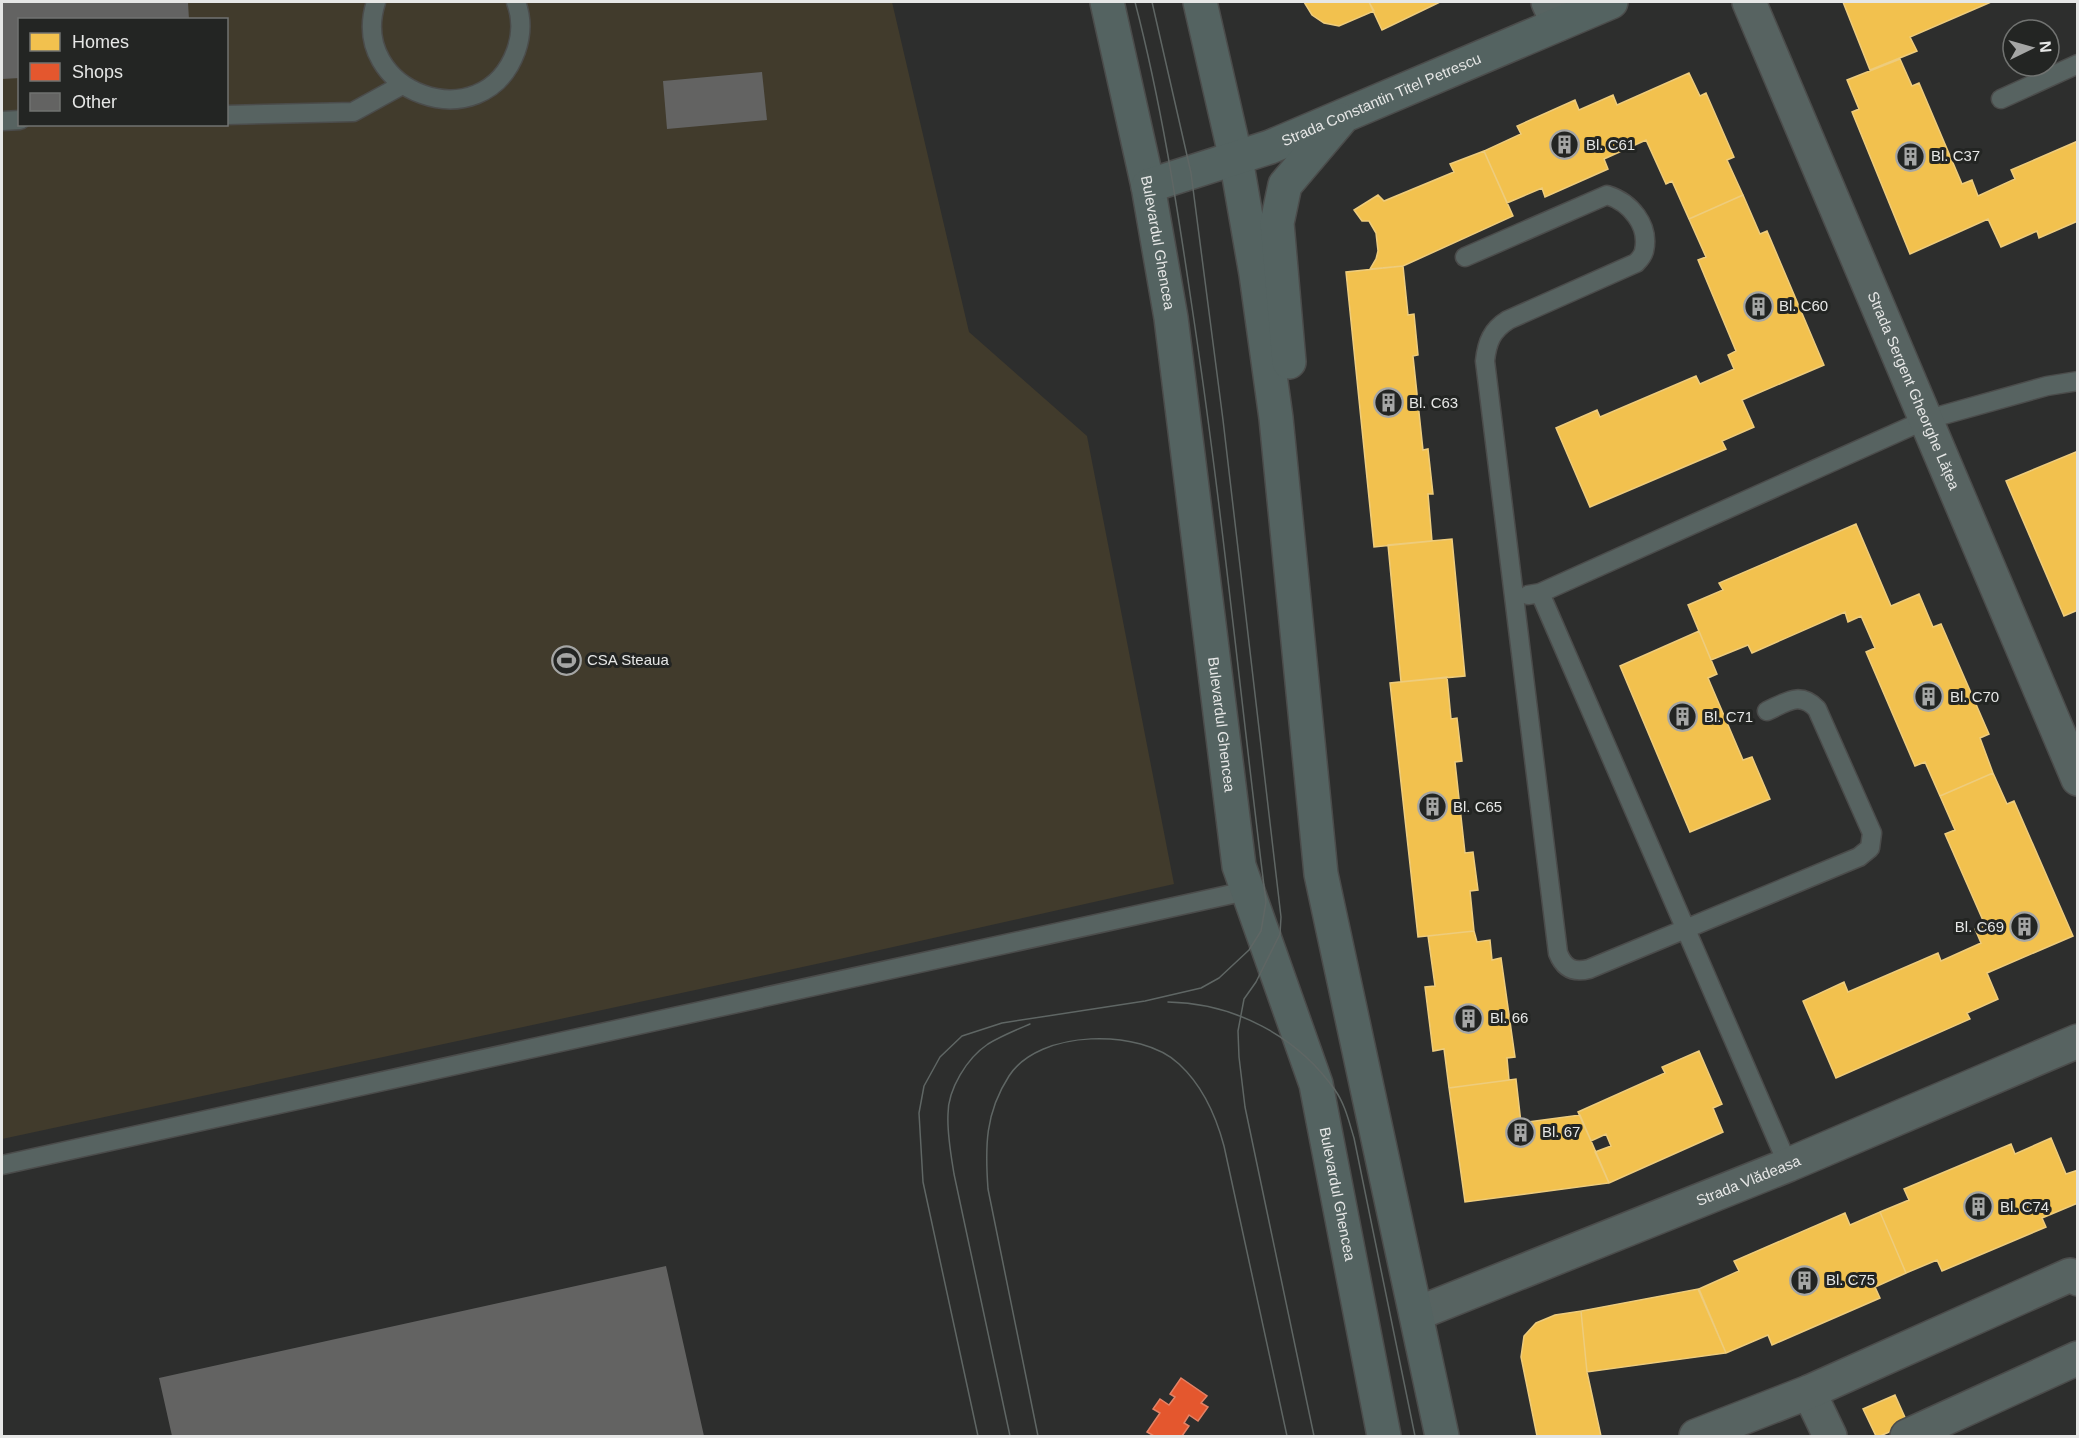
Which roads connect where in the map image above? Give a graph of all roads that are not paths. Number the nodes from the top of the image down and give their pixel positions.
1 (376, 2) edge
2 (516, 2) edge
3 (1107, 2) edge
4 (1200, 2) edge
5 (1611, 2) edge
6 (1749, 2) edge
7 (1553, 13) edge
8 (2078, 64) edge
9 (402, 85) junction
10 (2001, 99) dead end
11 (228, 115) edge
12 (1343, 116) junction
13 (18, 120) edge
14 (2, 121) edge
15 (1236, 159) junction
16 (1148, 186) junction
17 (1466, 257) dead end
18 (2078, 381) edge
19 (1925, 420) junction
20 (1287, 525) junction
21 (1540, 593) junction
22 (1514, 597) junction
23 (1767, 711) dead end
24 (2078, 779) edge
25 (1246, 891) junction
26 (1685, 929) junction
27 (2078, 1041) edge
28 (2, 1165) edge
29 (1788, 1165) junction
30 (2078, 1279) edge
31 (1416, 1314) junction
32 (2078, 1358) edge
33 (1809, 1392) junction
34 (1384, 1437) edge
35 (1442, 1437) edge
36 (1696, 1437) edge
37 (1830, 1437) edge
38 (1907, 1437) edge

1 - 9 lane
2 - 9 lane
3 - 16 main road, Bulevardul Ghencea
4 - 15 main road
5 - 7 main road, Strada Constantin Titel Petrescu
6 - 19 street, Strada Sergent Gheorghe Lățea
7 - 12 main road, Strada Constantin Titel Petrescu
8 - 10 lane
9 - 11 lane
12 - 15 main road, Strada Constantin Titel Petrescu
12 - 20 main road
13 - 14 lane
15 - 16 main road, Strada Constantin Titel Petrescu
15 - 20 main road
16 - 25 main road, Bulevardul Ghencea
17 - 22 lane
18 - 19 lane
19 - 21 lane
19 - 24 street, Strada Sergent Gheorghe Lățea
20 - 31 main road
21 - 22 lane
21 - 26 lane
22 - 26 lane
23 - 26 lane
25 - 28 lane
25 - 34 main road, Bulevardul Ghencea
26 - 29 lane
27 - 29 street, Strada Vlădeasa
29 - 31 street, Strada Vlădeasa
30 - 33 street
31 - 35 main road
32 - 38 street
33 - 36 street
33 - 37 street

